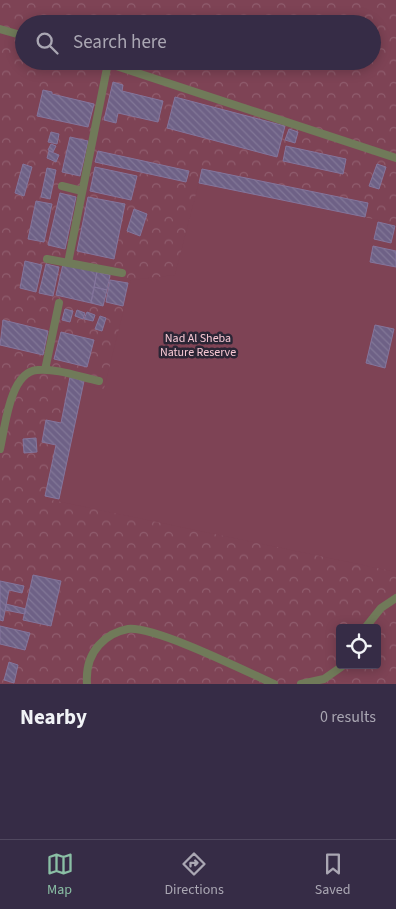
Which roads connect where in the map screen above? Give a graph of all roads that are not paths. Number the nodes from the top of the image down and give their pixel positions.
1 (0, 29) edge
2 (15, 33) edge
3 (104, 70) edge
4 (129, 70) edge
5 (396, 158) edge
6 (62, 186) dead end
7 (82, 190) junction
8 (47, 259) dead end
9 (68, 263) junction
10 (122, 273) dead end
11 (59, 303) dead end
12 (45, 370) junction
13 (99, 381) dead end
14 (0, 450) edge
15 (396, 598) edge
16 (368, 624) edge
17 (338, 669) edge
18 (86, 684) edge
19 (274, 684) edge
20 (301, 684) edge

1 - 2 lane
3 - 7 lane
4 - 5 lane
6 - 7 lane
7 - 9 lane
8 - 9 lane
9 - 10 lane
11 - 12 lane
12 - 13 lane
12 - 14 lane
15 - 16 lane
17 - 20 lane
18 - 19 lane

